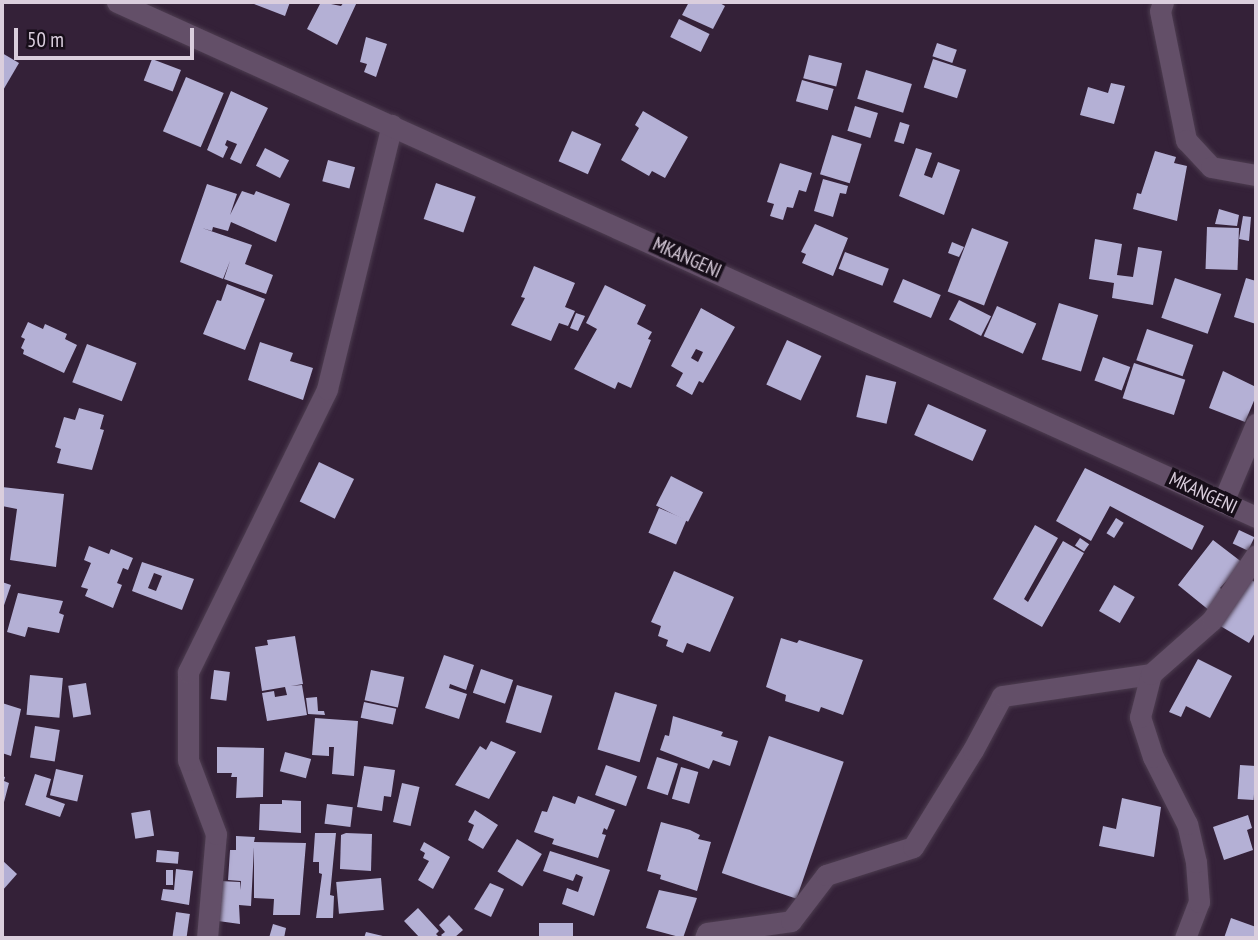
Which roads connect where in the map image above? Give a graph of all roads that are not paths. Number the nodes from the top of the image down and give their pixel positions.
1 (117, 2) edge
2 (1163, 2) edge
3 (392, 125) junction
4 (1256, 175) edge
5 (1256, 424) edge
6 (1223, 502) junction
7 (1256, 517) edge
8 (1256, 555) edge
9 (1151, 674) junction
10 (207, 938) edge
11 (705, 938) edge
12 (1185, 938) edge

1 - 3 street, MKANGENI
2 - 4 street
3 - 6 street, MKANGENI
3 - 10 street
5 - 6 street
6 - 7 street, MKANGENI
8 - 9 street
9 - 11 street
9 - 12 street

